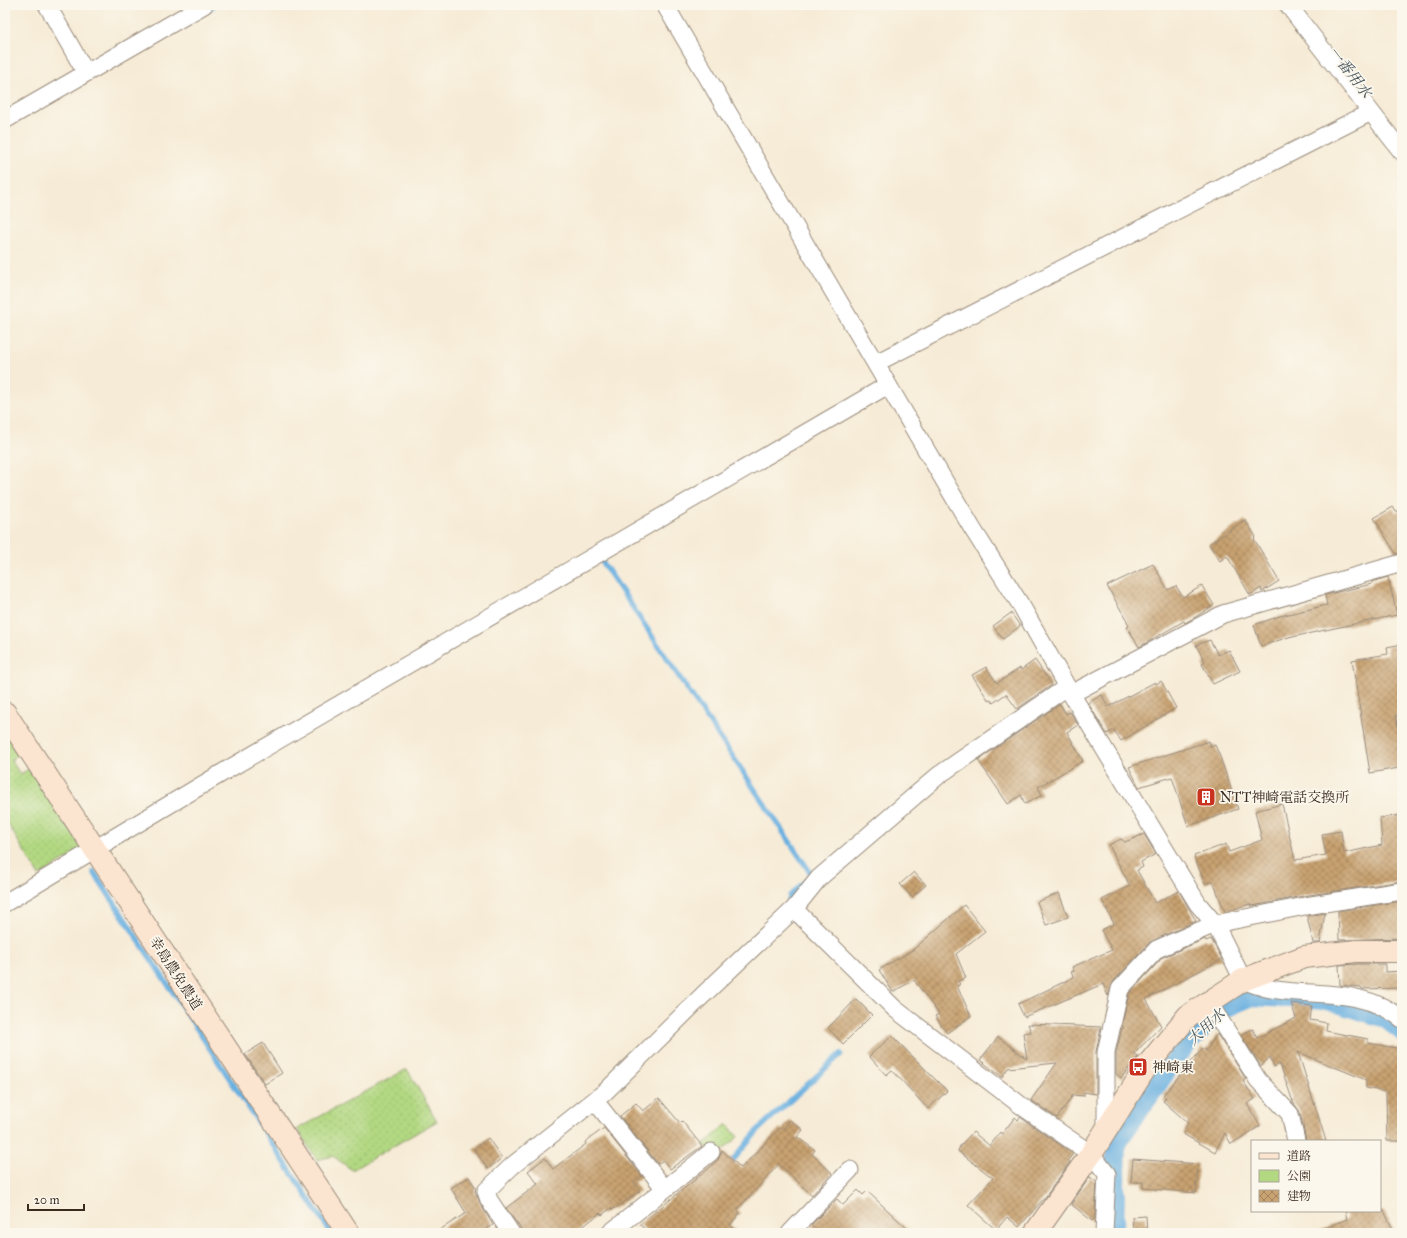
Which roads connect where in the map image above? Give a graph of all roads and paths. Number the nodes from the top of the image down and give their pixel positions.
1 (47, 5) edge
2 (204, 5) edge
3 (665, 5) edge
4 (1288, 5) edge
5 (86, 73) junction
6 (1371, 112) junction
7 (5, 120) edge
8 (1402, 152) edge
9 (876, 363) junction
10 (884, 387) junction
11 (1402, 563) edge
12 (1065, 691) junction
13 (5, 713) edge
14 (95, 850) junction
15 (1402, 891) edge
16 (5, 903) edge
17 (794, 909) junction
18 (1215, 924) junction
19 (1402, 951) edge
20 (1243, 980) junction
21 (1215, 1011) junction
22 (1402, 1019) edge
23 (595, 1101) junction
24 (1106, 1128) junction
25 (1296, 1140) edge
26 (712, 1152) dead end
27 (1091, 1154) junction
28 (850, 1170) dead end
29 (665, 1189) junction
30 (348, 1233) edge
31 (511, 1233) edge
32 (610, 1233) edge
33 (790, 1233) edge
34 (1035, 1233) edge
35 (1104, 1233) edge

1 - 5 street
2 - 5 street
3 - 9 street
4 - 6 street
5 - 7 street
6 - 8 street
6 - 9 street
9 - 10 street
10 - 12 street
10 - 14 street
11 - 12 street
12 - 17 street
12 - 18 street
13 - 14 street, 幸島農免農道
14 - 16 street
14 - 30 street, 幸島農免農道
15 - 18 street
17 - 23 street
17 - 27 street
18 - 20 street
18 - 24 street
19 - 20 street
20 - 21 street
20 - 22 street
21 - 24 street
21 - 25 street
23 - 29 street
23 - 31 street
24 - 27 street
26 - 29 street
27 - 34 street
27 - 35 street
28 - 33 street
29 - 32 street

